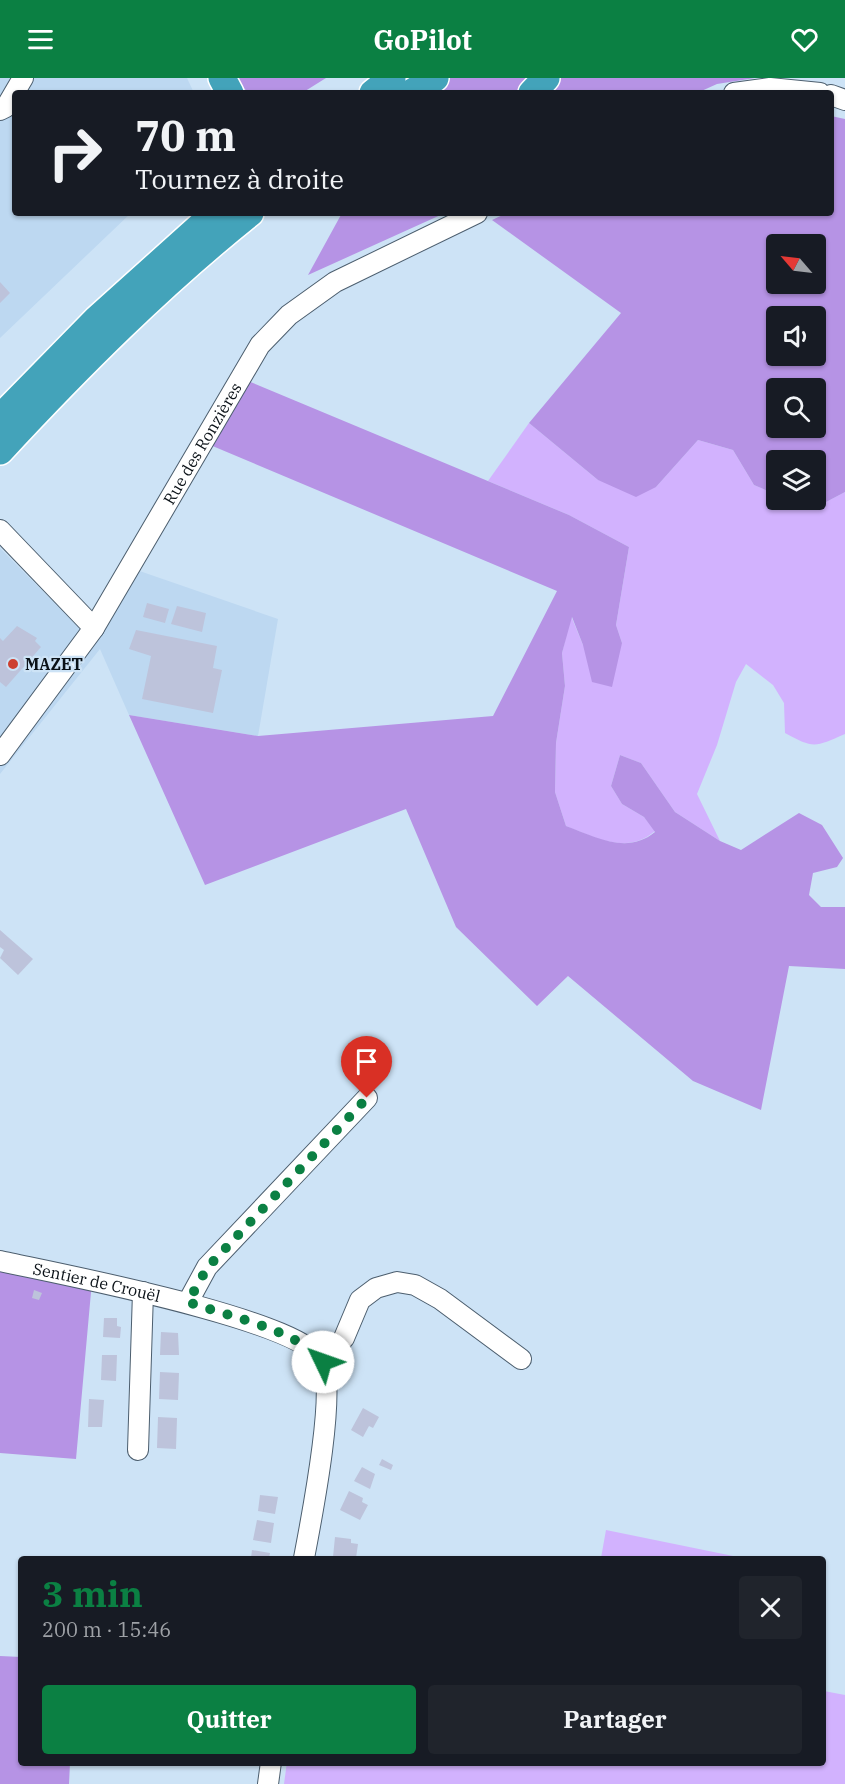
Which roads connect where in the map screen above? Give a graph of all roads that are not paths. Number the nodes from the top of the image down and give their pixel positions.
1 (392, 78) edge
2 (435, 78) edge
3 (546, 78) edge
4 (377, 90) edge
5 (416, 90) edge
6 (535, 90) edge
7 (756, 90) edge
8 (790, 90) edge
9 (12, 97) edge
10 (0, 110) edge
11 (212, 216) edge
12 (246, 216) edge
13 (471, 216) edge
14 (0, 418) edge
15 (0, 451) edge
16 (0, 530) edge
17 (94, 628) junction
18 (0, 754) edge
19 (367, 1098) dead end
20 (0, 1261) edge
21 (143, 1293) junction
22 (188, 1302) junction
23 (521, 1359) dead end
24 (323, 1362) junction
25 (138, 1450) dead end
26 (304, 1556) edge
27 (270, 1766) edge
28 (268, 1784) edge

1 - 4 highway
2 - 5 highway
3 - 6 highway
7 - 8 street
9 - 10 street
11 - 14 highway
12 - 15 highway
13 - 17 street, Rue des Ronzières
16 - 17 street
17 - 18 street, Rue des Ronzières
19 - 22 street
20 - 21 street, Sentier de Crouël
21 - 22 street, Sentier de Crouël
21 - 25 street
22 - 24 street, Sentier de Crouël
23 - 24 street
24 - 26 street
27 - 28 street

